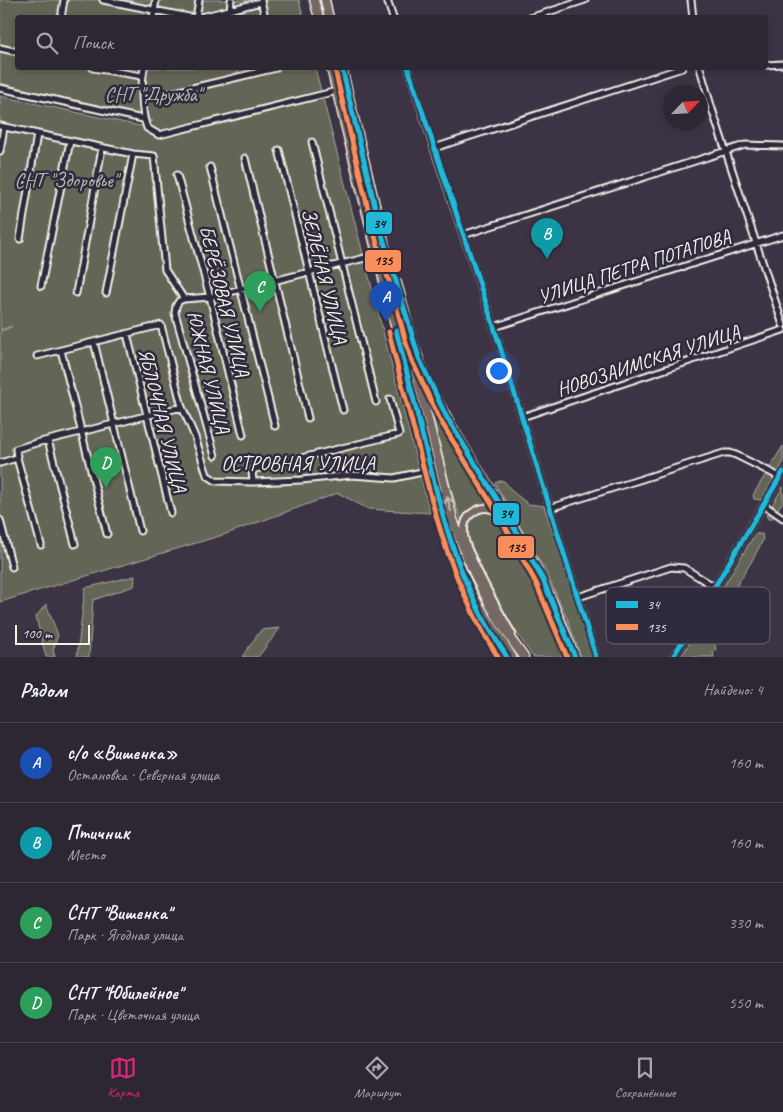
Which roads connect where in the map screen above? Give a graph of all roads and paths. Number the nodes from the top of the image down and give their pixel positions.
1 (64, 0) edge
2 (103, 0) edge
3 (156, 0) edge
4 (199, 0) edge
5 (231, 0) edge
6 (314, 0) edge
7 (325, 0) edge
8 (387, 0) edge
9 (585, 0) edge
10 (691, 0) edge
11 (261, 1) edge
12 (132, 3) edge
13 (154, 10) junction
14 (230, 10) junction
15 (62, 15) edge
16 (153, 15) edge
17 (180, 15) edge
18 (196, 15) edge
19 (209, 15) edge
20 (264, 15) edge
21 (318, 15) edge
22 (329, 15) edge
23 (392, 15) edge
24 (539, 15) edge
25 (693, 15) edge
26 (0, 48) edge
27 (15, 51) edge
28 (783, 64) edge
29 (768, 65) edge
30 (105, 70) edge
31 (144, 70) edge
32 (268, 70) edge
33 (332, 70) edge
34 (342, 70) edge
35 (409, 70) edge
36 (676, 70) edge
37 (702, 70) edge
38 (142, 76) junction
39 (0, 88) edge
40 (337, 91) junction
41 (142, 92) junction
42 (143, 119) junction
43 (2, 127) edge
44 (37, 134) junction
45 (70, 141) junction
46 (312, 142) dead end
47 (783, 146) edge
48 (102, 148) junction
49 (434, 148) junction
50 (0, 150) edge
51 (279, 150) dead end
52 (726, 151) junction
53 (133, 154) junction
54 (245, 158) dead end
55 (210, 167) dead end
56 (177, 175) dead end
57 (380, 228) junction
58 (463, 235) junction
59 (783, 235) edge
60 (20, 239) dead end
61 (757, 243) junction
62 (377, 255) junction
63 (342, 264) junction
64 (309, 272) junction
65 (275, 281) junction
66 (41, 286) dead end
67 (240, 289) junction
68 (76, 293) dead end
69 (106, 293) dead end
70 (210, 297) junction
71 (184, 299) junction
72 (783, 324) edge
73 (494, 327) junction
74 (783, 330) edge
75 (126, 334) junction
76 (94, 342) junction
77 (61, 350) junction
78 (37, 356) dead end
79 (390, 400) dead end
80 (376, 402) dead end
81 (182, 408) junction
82 (343, 410) dead end
83 (146, 416) junction
84 (522, 417) junction
85 (308, 418) dead end
86 (114, 424) junction
87 (275, 426) dead end
88 (82, 432) junction
89 (243, 435) dead end
90 (48, 440) junction
91 (215, 456) dead end
92 (17, 458) junction
93 (0, 463) edge
94 (431, 470) junction
95 (783, 472) edge
96 (780, 478) junction
97 (253, 482) junction
98 (764, 505) junction
99 (550, 508) junction
100 (171, 512) dead end
101 (783, 518) edge
102 (0, 520) edge
103 (140, 531) dead end
104 (107, 534) dead end
105 (75, 544) dead end
106 (41, 545) dead end
107 (12, 567) dead end
108 (537, 568) junction
109 (462, 572) junction
110 (609, 587) edge
111 (716, 587) joint
112 (606, 588) edge
113 (578, 597) junction
114 (681, 644) edge
115 (506, 657) edge
116 (512, 657) edge
117 (524, 657) edge
118 (575, 657) edge
119 (596, 657) edge
120 (673, 657) edge

1 - 15 street
2 - 12 street
3 - 13 street
4 - 18 street
5 - 14 street
6 - 21 highway
7 - 22 highway
8 - 23 street
9 - 24 street
10 - 25 street
11 - 14 street
11 - 20 street
12 - 13 street
13 - 16 street
13 - 17 street
14 - 19 street
26 - 27 street
28 - 29 street
30 - 38 street
31 - 38 street
32 - 41 street
33 - 40 highway
34 - 57 highway
35 - 49 street
36 - 49 street
37 - 52 street
38 - 41 street
39 - 42 street
40 - 42 street
40 - 62 highway
41 - 42 street
43 - 44 street, ЮЖНАЯ УЛИЦА
43 - 50 street
44 - 45 street, ЮЖНАЯ УЛИЦА
44 - 60 street
45 - 48 street, ЮЖНАЯ УЛИЦА
45 - 66 street
46 - 63 street
47 - 52 street
48 - 53 street, ЮЖНАЯ УЛИЦА
48 - 68 street
49 - 58 street
51 - 64 street, ЗЕЛЁНАЯ УЛИЦА
52 - 58 street
52 - 61 street
53 - 69 street
53 - 71 street, ЮЖНАЯ УЛИЦА
54 - 65 street
55 - 67 street
56 - 70 street, БЕРЁЗОВАЯ УЛИЦА
57 - 108 main road
117 -> 57 highway
58 - 73 street
59 - 61 street, УЛИЦА ПЕТРА ПОТАПОВА
61 - 72 street
61 - 73 street, УЛИЦА ПЕТРА ПОТАПОВА
62 - 63 street, ЮЖНАЯ УЛИЦА
62 - 94 highway
63 - 64 street, ЮЖНАЯ УЛИЦА
63 - 80 street
64 - 65 street, ЮЖНАЯ УЛИЦА
64 - 82 street, ЗЕЛЁНАЯ УЛИЦА
65 - 67 street, ЮЖНАЯ УЛИЦА
65 - 85 street
67 - 70 street, ЮЖНАЯ УЛИЦА
67 - 87 street
70 - 71 street, ЮЖНАЯ УЛИЦА
70 - 89 street, БЕРЁЗОВАЯ УЛИЦА
71 - 91 street, ЮЖНАЯ УЛИЦА
73 - 84 street
74 - 84 street, НОВОЗАИМСКАЯ УЛИЦА
75 - 76 street
75 - 81 street, ОСТРОВНАЯ УЛИЦА
75 - 83 street, ЯБЛОЧНАЯ УЛИЦА
76 - 77 street
76 - 86 street
77 - 78 street
77 - 88 street
79 - 97 street
81 - 83 street
81 - 97 street, ОСТРОВНАЯ УЛИЦА
83 - 86 street
83 - 100 street, ЯБЛОЧНАЯ УЛИЦА
84 - 99 street
86 - 88 street
86 - 103 street
88 - 90 street
88 - 104 street
90 - 92 street
90 - 105 street
92 - 93 street
92 - 106 street
94 - 97 street, ОСТРОВНАЯ УЛИЦА
94 - 109 highway
95 - 96 street
96 - 98 street
96 - 99 street
98 - 101 street
98 - 111 street
99 - 113 street
102 - 107 street
108 - 117 main road
108 - 118 main road
109 - 115 main road
109 - 116 highway
110 - 111 street
112 - 113 street
113 - 119 street
114 - 120 street

